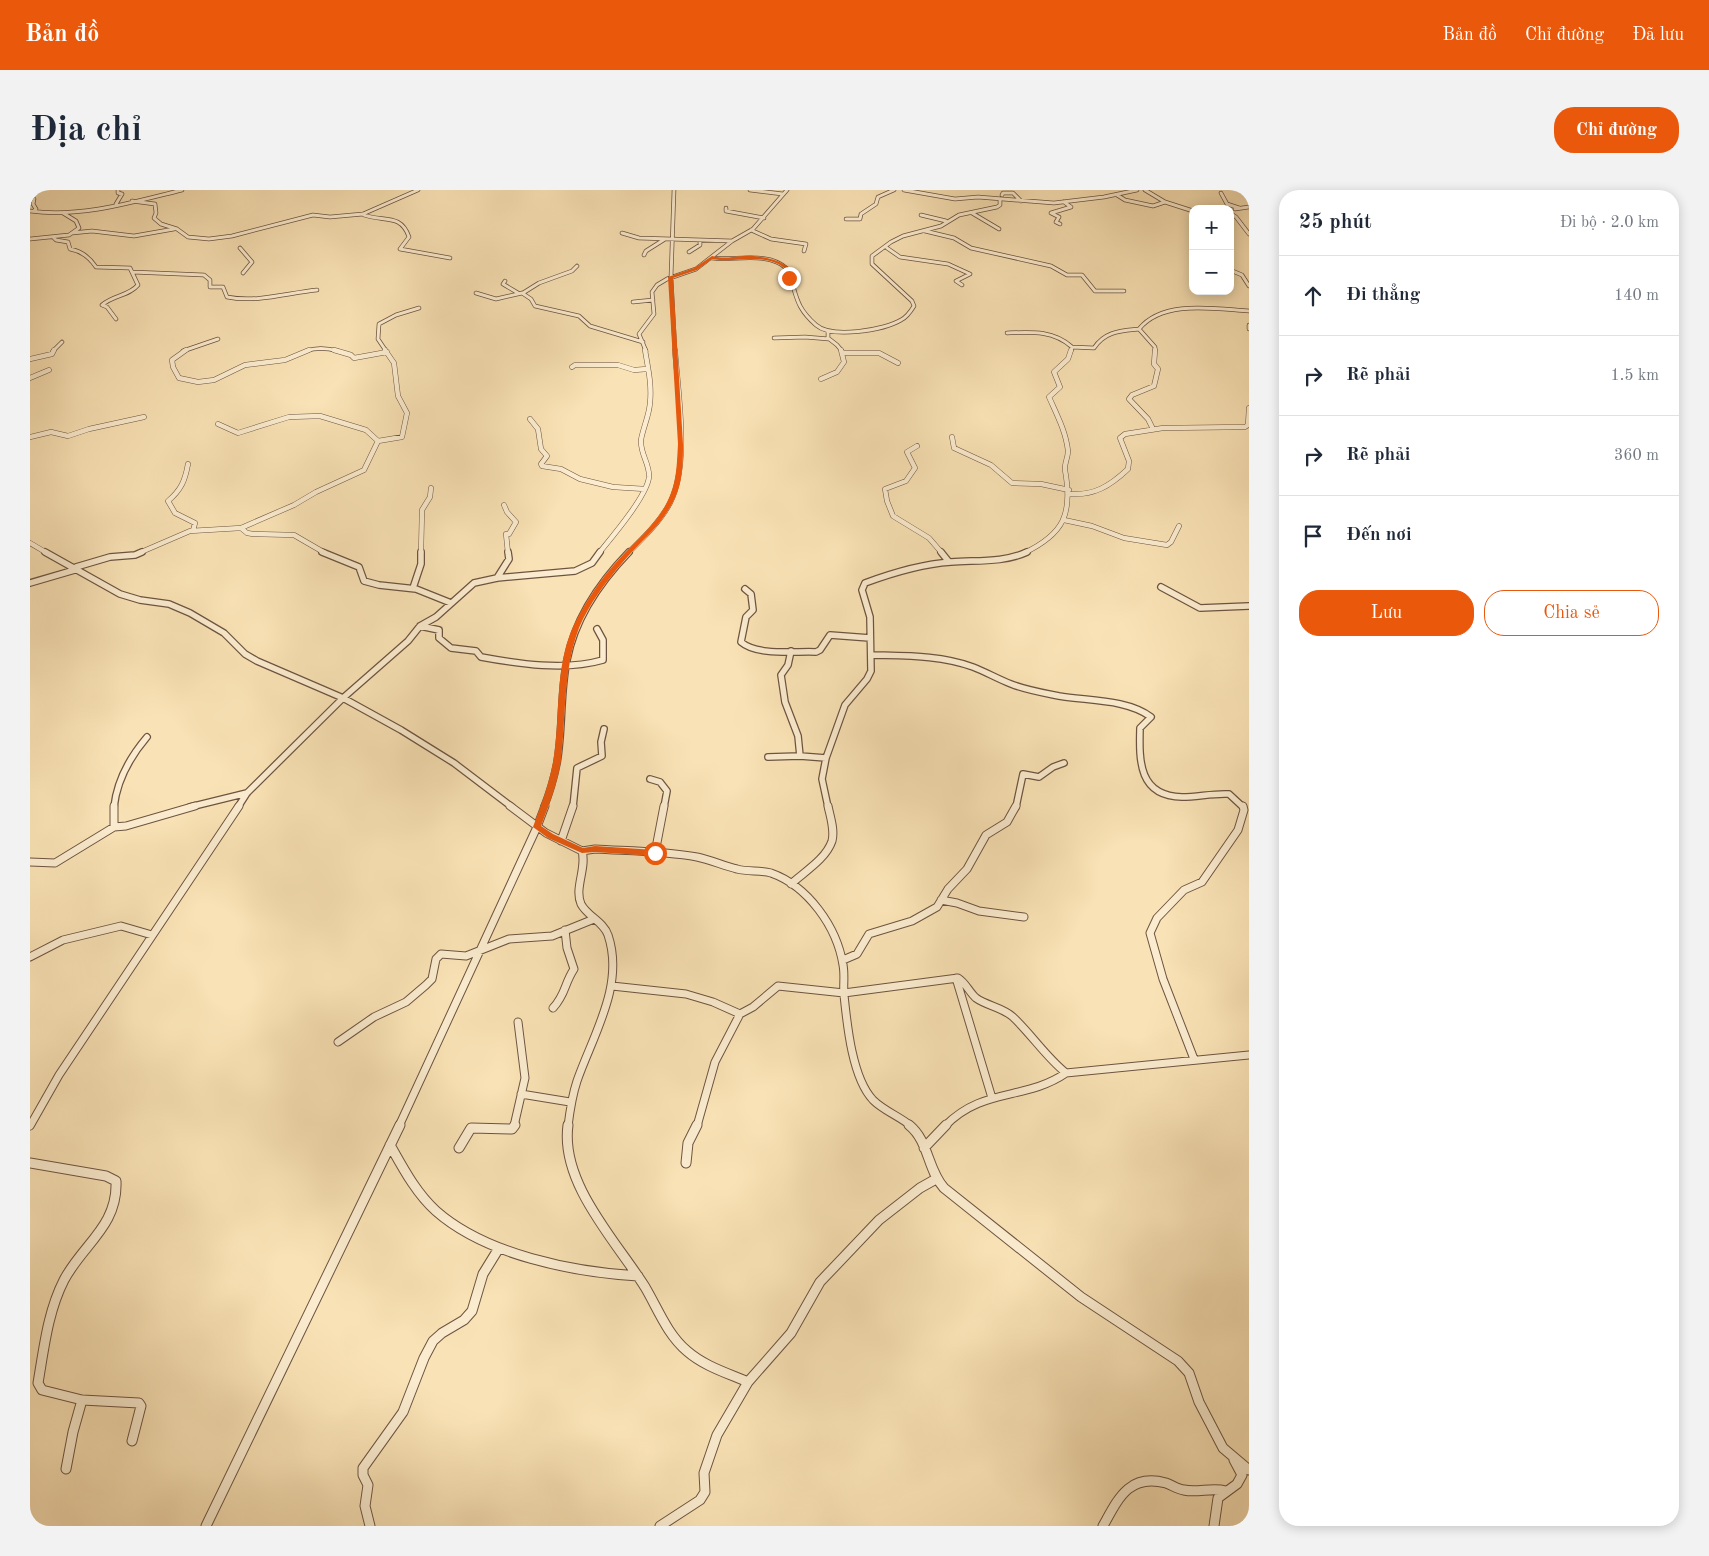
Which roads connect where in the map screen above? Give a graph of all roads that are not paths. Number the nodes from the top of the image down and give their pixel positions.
1 (118, 190) edge
2 (185, 190) edge
3 (418, 190) edge
4 (674, 190) edge
5 (750, 190) edge
6 (894, 190) edge
7 (904, 190) edge
8 (925, 190) edge
9 (1137, 190) edge
10 (1145, 190) edge
11 (785, 192) edge
12 (919, 192) junction
13 (1221, 192) dead end
14 (1072, 195) dead end
15 (1117, 195) junction
16 (30, 196) edge
17 (1002, 196) dead end
18 (1000, 200) junction
19 (1078, 200) junction
20 (132, 201) junction
21 (1021, 201) junction
22 (1064, 202) junction
23 (1167, 203) junction
24 (116, 204) junction
25 (726, 208) dead end
26 (1239, 208) junction
27 (1249, 208) edge
28 (1189, 210) edge
29 (1234, 210) edge
30 (32, 211) edge
31 (972, 213) junction
32 (63, 214) junction
33 (363, 214) junction
34 (921, 215) dead end
35 (1234, 215) edge
36 (764, 218) junction
37 (846, 219) dead end
38 (946, 221) junction
39 (1060, 224) dead end
40 (176, 229) junction
41 (998, 229) dead end
42 (751, 230) junction
43 (922, 230) junction
44 (72, 233) junction
45 (622, 233) dead end
46 (1249, 234) edge
47 (53, 237) junction
48 (30, 239) edge
49 (669, 239) junction
50 (700, 240) junction
51 (732, 241) junction
52 (240, 248) dead end
53 (887, 248) junction
54 (804, 251) dead end
55 (689, 252) dead end
56 (644, 255) dead end
57 (450, 258) dead end
58 (712, 258) junction
59 (577, 266) dead end
60 (132, 272) junction
61 (1234, 272) edge
62 (243, 273) dead end
63 (671, 277) junction
64 (505, 281) dead end
65 (962, 285) dead end
66 (1249, 286) edge
67 (317, 290) dead end
68 (1124, 291) dead end
69 (476, 293) dead end
70 (521, 293) junction
71 (653, 300) junction
72 (634, 302) dead end
73 (419, 308) dead end
74 (1249, 311) edge
75 (116, 319) dead end
76 (1139, 329) junction
77 (828, 331) junction
78 (1007, 333) dead end
79 (774, 338) dead end
80 (218, 339) dead end
81 (829, 340) junction
82 (62, 342) dead end
83 (643, 342) junction
84 (1072, 347) junction
85 (387, 352) junction
86 (843, 353) junction
87 (30, 359) edge
88 (898, 363) dead end
89 (572, 367) dead end
90 (647, 369) junction
91 (50, 370) dead end
92 (30, 378) edge
93 (821, 378) dead end
94 (1249, 408) edge
95 (144, 417) dead end
96 (530, 419) dead end
97 (218, 424) dead end
98 (1248, 426) edge
99 (1153, 429) junction
100 (30, 437) edge
101 (952, 437) dead end
102 (378, 441) junction
103 (917, 446) dead end
104 (188, 464) dead end
105 (431, 488) dead end
106 (645, 489) junction
107 (1068, 492) junction
108 (504, 505) dead end
109 (1064, 520) junction
110 (1179, 526) dead end
111 (240, 528) junction
112 (193, 531) junction
113 (30, 543) edge
114 (949, 562) junction
115 (77, 568) junction
116 (30, 578) edge
117 (497, 578) junction
118 (41, 580) junction
119 (30, 584) edge
120 (1161, 586) dead end
121 (413, 588) junction
122 (745, 589) dead end
123 (451, 602) junction
124 (1249, 606) edge
125 (420, 626) junction
126 (597, 629) dead end
127 (870, 638) junction
128 (791, 651) junction
129 (871, 655) junction
130 (566, 664) junction
131 (343, 698) junction
132 (604, 729) dead end
133 (147, 737) dead end
134 (800, 756) junction
135 (768, 757) dead end
136 (826, 758) junction
137 (1064, 763) dead end
138 (650, 779) dead end
139 (247, 793) junction
140 (114, 827) junction
141 (537, 827) junction
142 (561, 841) junction
143 (582, 850) junction
144 (655, 853) junction
145 (30, 862) edge
146 (791, 884) junction
147 (942, 900) junction
148 (1024, 917) dead end
149 (594, 919) junction
150 (565, 930) junction
151 (152, 935) junction
152 (479, 951) junction
153 (30, 957) edge
154 (842, 960) junction
155 (956, 978) junction
156 (612, 986) junction
157 (844, 993) junction
158 (553, 1008) dead end
159 (740, 1014) junction
160 (518, 1022) dead end
161 (338, 1042) dead end
162 (1249, 1056) edge
163 (1194, 1059) junction
164 (1066, 1073) junction
165 (521, 1094) junction
166 (992, 1098) junction
167 (570, 1102) junction
168 (30, 1126) edge
169 (390, 1145) junction
170 (459, 1148) dead end
171 (924, 1148) junction
172 (30, 1163) edge
173 (686, 1163) dead end
174 (936, 1179) junction
175 (499, 1248) junction
176 (638, 1276) junction
177 (748, 1382) junction
178 (82, 1400) junction
179 (132, 1441) dead end
180 (1234, 1459) junction
181 (66, 1469) dead end
182 (1249, 1470) edge
183 (1226, 1491) junction
184 (206, 1526) edge
185 (370, 1526) edge
186 (660, 1526) edge
187 (1102, 1526) edge
188 (1214, 1526) edge

1 - 24 street
2 - 20 street
3 - 33 street
4 - 49 street
5 - 11 street
6 - 37 street
7 - 12 street
8 - 12 street
9 - 15 street
10 - 23 street
11 - 36 street
12 - 18 street
13 - 26 street
14 - 19 street
15 - 19 street
15 - 23 street
16 - 30 street
17 - 21 street
18 - 21 street
18 - 31 street
19 - 22 street
20 - 24 street
20 - 40 street
21 - 22 street
22 - 39 street
23 - 28 street
24 - 32 street
25 - 36 street
26 - 27 street
26 - 29 street
30 - 32 street
31 - 38 street
31 - 41 street
32 - 44 street
33 - 40 street
33 - 57 street
34 - 38 street
35 - 46 street
36 - 42 street
38 - 43 street
40 - 44 street
42 - 51 street
42 - 54 street
43 - 53 street
43 - 68 street
44 - 47 street
45 - 49 street
47 - 48 street
47 - 60 street
49 - 50 street
49 - 56 street
49 - 63 street
50 - 51 street
50 - 55 street
51 - 58 street
52 - 62 street
53 - 65 street
53 - 77 street
58 - 63 street
58 - 77 street
59 - 70 street
60 - 67 street
60 - 75 street
61 - 66 street
63 - 71 street
63 - 130 street
64 - 70 street
69 - 70 street
70 - 83 street
71 - 72 street
71 - 83 street
73 - 85 street
74 - 76 street
76 - 84 street
76 - 99 street
77 - 81 street
78 - 84 street
79 - 81 street
80 - 85 street
81 - 86 street
82 - 87 street
83 - 90 street
84 - 107 street
85 - 102 street
86 - 88 street
86 - 93 street
89 - 90 street
90 - 106 street
91 - 92 street
94 - 98 street
95 - 100 street
96 - 106 street
97 - 102 street
98 - 99 street
99 - 107 street
101 - 107 street
102 - 111 street
103 - 114 street
104 - 112 street
105 - 121 street
106 - 117 street
107 - 109 street
108 - 117 street
109 - 110 street
109 - 114 street
111 - 112 street
111 - 121 street
112 - 115 street
113 - 115 street
114 - 127 street
115 - 118 street
115 - 131 street
116 - 118 street
117 - 123 street
118 - 119 street
120 - 124 street
121 - 123 street
122 - 128 street
123 - 125 street
125 - 130 street
125 - 131 street
126 - 130 street
127 - 128 street
127 - 129 street
128 - 134 street
129 - 136 street
129 - 163 street
130 - 141 street
131 - 139 street
131 - 141 street
132 - 142 street
133 - 140 street
134 - 135 street
134 - 136 street
136 - 146 street
137 - 147 street
138 - 144 street
139 - 140 street
139 - 151 street
140 - 145 street
141 - 142 street
141 - 152 street
142 - 143 street
143 - 144 street
143 - 149 street
144 - 146 street
146 - 154 street
147 - 148 street
147 - 154 street
149 - 150 street
149 - 156 street
150 - 152 street
150 - 158 street
151 - 153 street
151 - 168 street
152 - 161 street
152 - 169 street
154 - 157 street
155 - 157 street
155 - 164 street
155 - 166 street
156 - 159 street
156 - 167 street
157 - 159 street
157 - 171 street
159 - 173 street
160 - 165 street
162 - 163 street
163 - 164 street
164 - 166 street
165 - 167 street
165 - 170 street
166 - 171 street
167 - 176 street
169 - 175 street
169 - 184 street
171 - 174 street
172 - 178 street
174 - 177 street
174 - 180 street
175 - 176 street
175 - 185 street
176 - 177 street
177 - 186 street
178 - 179 street
178 - 181 street
180 - 182 street
180 - 183 street
183 - 187 street
183 - 188 street

